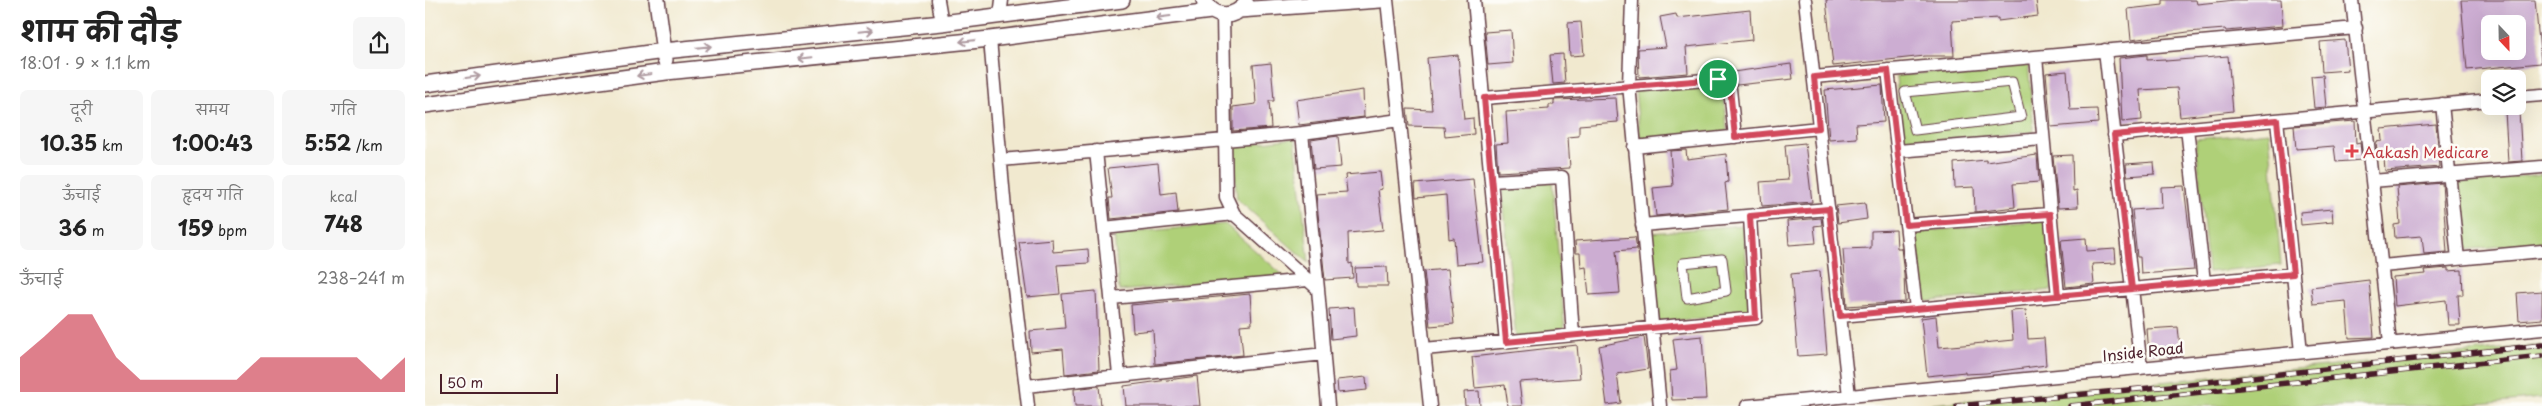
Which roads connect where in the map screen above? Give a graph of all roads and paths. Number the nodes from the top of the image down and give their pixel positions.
1 (657, 0) edge
2 (938, 0) edge
3 (1002, 0) edge
4 (1122, 0) edge
5 (1380, 0) edge
6 (1387, 0) edge
7 (1475, 0) edge
8 (1632, 0) edge
9 (1805, 0) edge
10 (2353, 0) edge
11 (1243, 5) edge
12 (1213, 8) edge
13 (1000, 16) junction
14 (942, 23) junction
15 (2355, 28) junction
16 (990, 39) junction
17 (2105, 50) junction
18 (664, 51) junction
19 (2035, 57) junction
20 (1888, 70) junction
21 (666, 72) junction
22 (1814, 77) junction
23 (425, 84) edge
24 (1629, 85) junction
25 (2542, 95) edge
26 (2526, 96) edge
27 (1484, 98) junction
28 (2481, 101) edge
29 (2441, 104) junction
30 (425, 105) edge
31 (2365, 112) junction
32 (1400, 120) junction
33 (2277, 120) junction
34 (1819, 128) junction
35 (2187, 128) junction
36 (1915, 130) joint
37 (1302, 133) junction
38 (2114, 135) junction
39 (1735, 137) junction
40 (2043, 139) junction
41 (1224, 140) junction
42 (1634, 147) junction
43 (1096, 151) junction
44 (1898, 151) junction
45 (1001, 160) junction
46 (2542, 167) edge
47 (2449, 174) junction
48 (1491, 181) junction
49 (2372, 181) junction
50 (1829, 209) junction
51 (1234, 214) junction
52 (2050, 214) junction
53 (1750, 216) junction
54 (1642, 225) junction
55 (1906, 225) junction
56 (1104, 228) junction
57 (2542, 251) edge
58 (2458, 259) junction
59 (2382, 266) junction
60 (2293, 274) junction
61 (1308, 280) junction
62 (2204, 282) junction
63 (1318, 289) junction
64 (2132, 289) junction
65 (2058, 296) junction
66 (1111, 298) junction
67 (1687, 298) joint
68 (1916, 309) junction
69 (1840, 316) junction
70 (1652, 328) junction
71 (2542, 328) edge
72 (1573, 335) junction
73 (1506, 342) junction
74 (2390, 344) junction
75 (1424, 349) junction
76 (2301, 352) junction
77 (1324, 354) junction
78 (2141, 368) junction
79 (1119, 375) junction
80 (1026, 386) junction
81 (1849, 396) junction
82 (1028, 406) edge
83 (1329, 406) edge
84 (1430, 406) edge
85 (1660, 406) edge
86 (1747, 406) edge

1 - 18 street
2 - 14 street
3 - 13 street
4 - 13 street
5 - 11 street
6 - 32 street
7 - 27 street
8 - 24 street
9 - 22 street
10 - 15 street
11 - 12 street
12 -> 16 street
12 - 41 street
13 - 14 street
18 -> 14 street
15 - 17 street
15 - 31 street
16 -> 21 street
16 - 45 street
17 - 19 street
17 - 38 street
18 - 21 street
23 -> 18 street
19 - 20 street
19 - 40 street
20 - 22 street
20 - 44 street
21 -> 30 street
22 - 34 street
24 - 27 street
24 - 39 street
24 - 42 street
25 - 26 street
27 - 48 street
28 - 29 street
29 - 31 street
29 - 47 street
31 - 33 street
31 - 49 street
32 - 37 street
32 - 75 street
33 - 35 street
33 - 60 street
34 - 39 street
34 - 50 street
35 - 38 street
35 - 62 street
36 - 36 street
37 - 41 street
37 - 63 street
38 - 64 street
39 - 42 street
40 - 44 street
40 - 52 street
41 - 43 street
41 - 51 street
42 - 54 street
43 - 45 street
43 - 56 street
44 - 55 street
45 - 80 street
46 - 47 street
47 - 49 street
47 - 58 street
48 - 72 street
48 - 73 street
49 - 59 street
50 - 53 street
50 - 69 street
51 - 56 street
51 - 61 street
52 - 55 street
52 - 65 street
53 - 54 street
53 - 70 street
54 - 70 street
55 - 68 street
56 - 66 street
57 - 58 street
58 - 59 street
59 - 74 street
60 - 62 street
60 - 76 street
61 - 63 street
61 - 66 street
62 - 64 street
63 - 77 street
64 - 65 street
64 - 78 street
65 - 68 street
66 - 79 street
67 - 67 street
68 - 69 street
69 - 81 street
70 - 72 street
70 - 85 street
71 - 74 street, Inside Road
72 - 73 street
73 - 75 street
74 - 76 street, Inside Road
75 - 84 street
76 - 78 street, Inside Road
77 - 79 street
77 - 83 street
78 - 81 street, Inside Road
79 - 80 street
80 - 82 street
81 - 86 street, Inside Road

